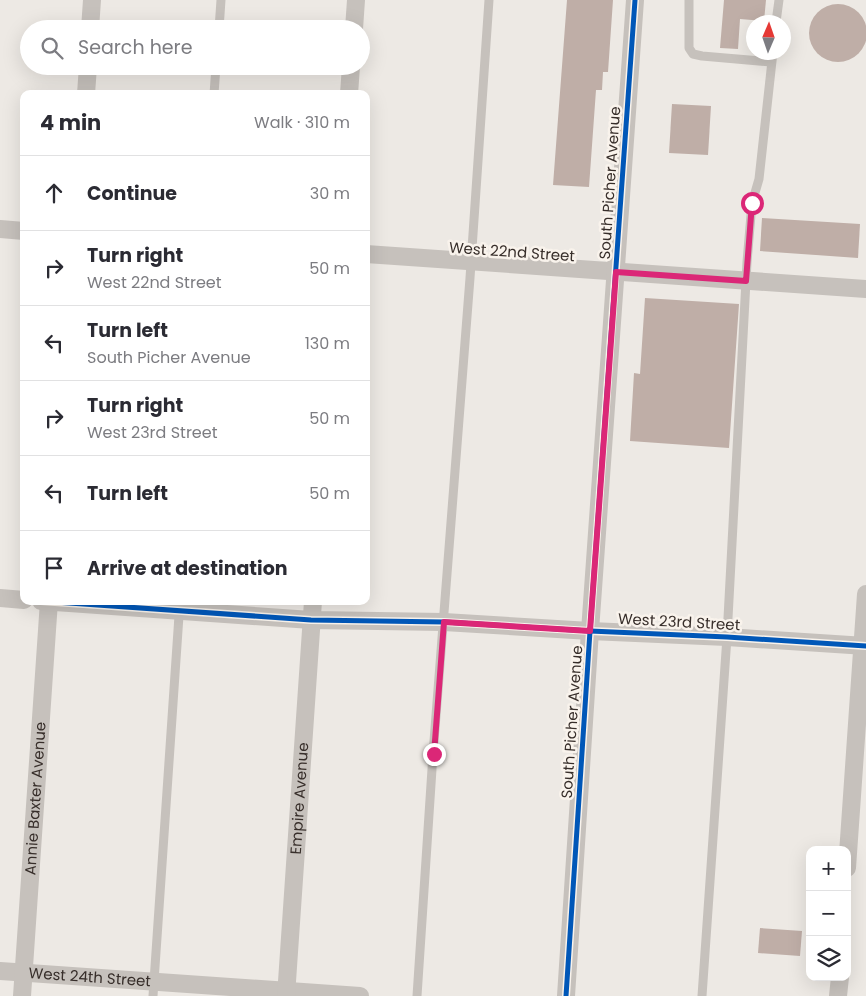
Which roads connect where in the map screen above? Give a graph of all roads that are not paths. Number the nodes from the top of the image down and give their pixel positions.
1 (92, 0) edge
2 (221, 0) edge
3 (356, 0) edge
4 (489, 0) edge
5 (636, 0) edge
6 (689, 0) edge
7 (779, 0) edge
8 (777, 15) edge
9 (91, 20) edge
10 (220, 20) edge
11 (355, 20) edge
12 (746, 57) edge
13 (772, 60) edge
14 (87, 75) edge
15 (215, 75) edge
16 (350, 75) edge
17 (86, 90) edge
18 (214, 90) edge
19 (349, 90) edge
20 (0, 229) edge
21 (20, 230) edge
22 (370, 254) edge
23 (471, 261) junction
24 (616, 272) junction
25 (746, 281) junction
26 (866, 289) edge
27 (866, 594) edge
28 (0, 598) edge
29 (20, 600) edge
30 (49, 605) edge
31 (146, 605) edge
32 (313, 605) edge
33 (179, 606) edge
34 (311, 620) junction
35 (444, 622) junction
36 (590, 631) junction
37 (727, 637) junction
38 (864, 646) edge
39 (849, 846) edge
40 (0, 971) edge
41 (24, 973) junction
42 (840, 981) edge
43 (154, 989) edge
44 (286, 993) edge
45 (22, 996) edge
46 (360, 996) edge
47 (417, 996) edge
48 (566, 996) edge
49 (702, 996) edge
50 (838, 996) edge

1 - 9 street
2 - 10 lane
3 - 11 street
4 - 23 lane
5 - 24 street, South Picher Avenue
6 - 12 lane
7 - 8 lane
13 - 25 lane
14 - 17 street
15 - 18 lane
16 - 19 street
20 - 21 street
22 - 23 street, West 22nd Street
23 - 24 street, West 22nd Street
23 - 35 lane
24 - 25 street, West 22nd Street
24 - 36 street, South Picher Avenue
25 - 26 street, West 22nd Street
25 - 37 lane
27 - 38 street
28 - 29 street
30 - 41 street, Annie Baxter Avenue
31 - 33 street, West 23rd Street
32 - 34 street, Empire Avenue
33 - 34 street, West 23rd Street
33 - 43 lane
34 - 35 street, West 23rd Street
34 - 44 street, Empire Avenue
35 - 36 street, West 23rd Street
35 - 47 lane
36 - 37 street, West 23rd Street
36 - 48 street, South Picher Avenue
37 - 38 street, West 23rd Street
37 - 49 lane
38 - 39 street
40 - 41 street, West 24th Street
41 - 43 street, West 24th Street
41 - 45 street, Annie Baxter Avenue
42 - 50 street
43 - 44 street, West 24th Street
44 - 46 street, West 24th Street

